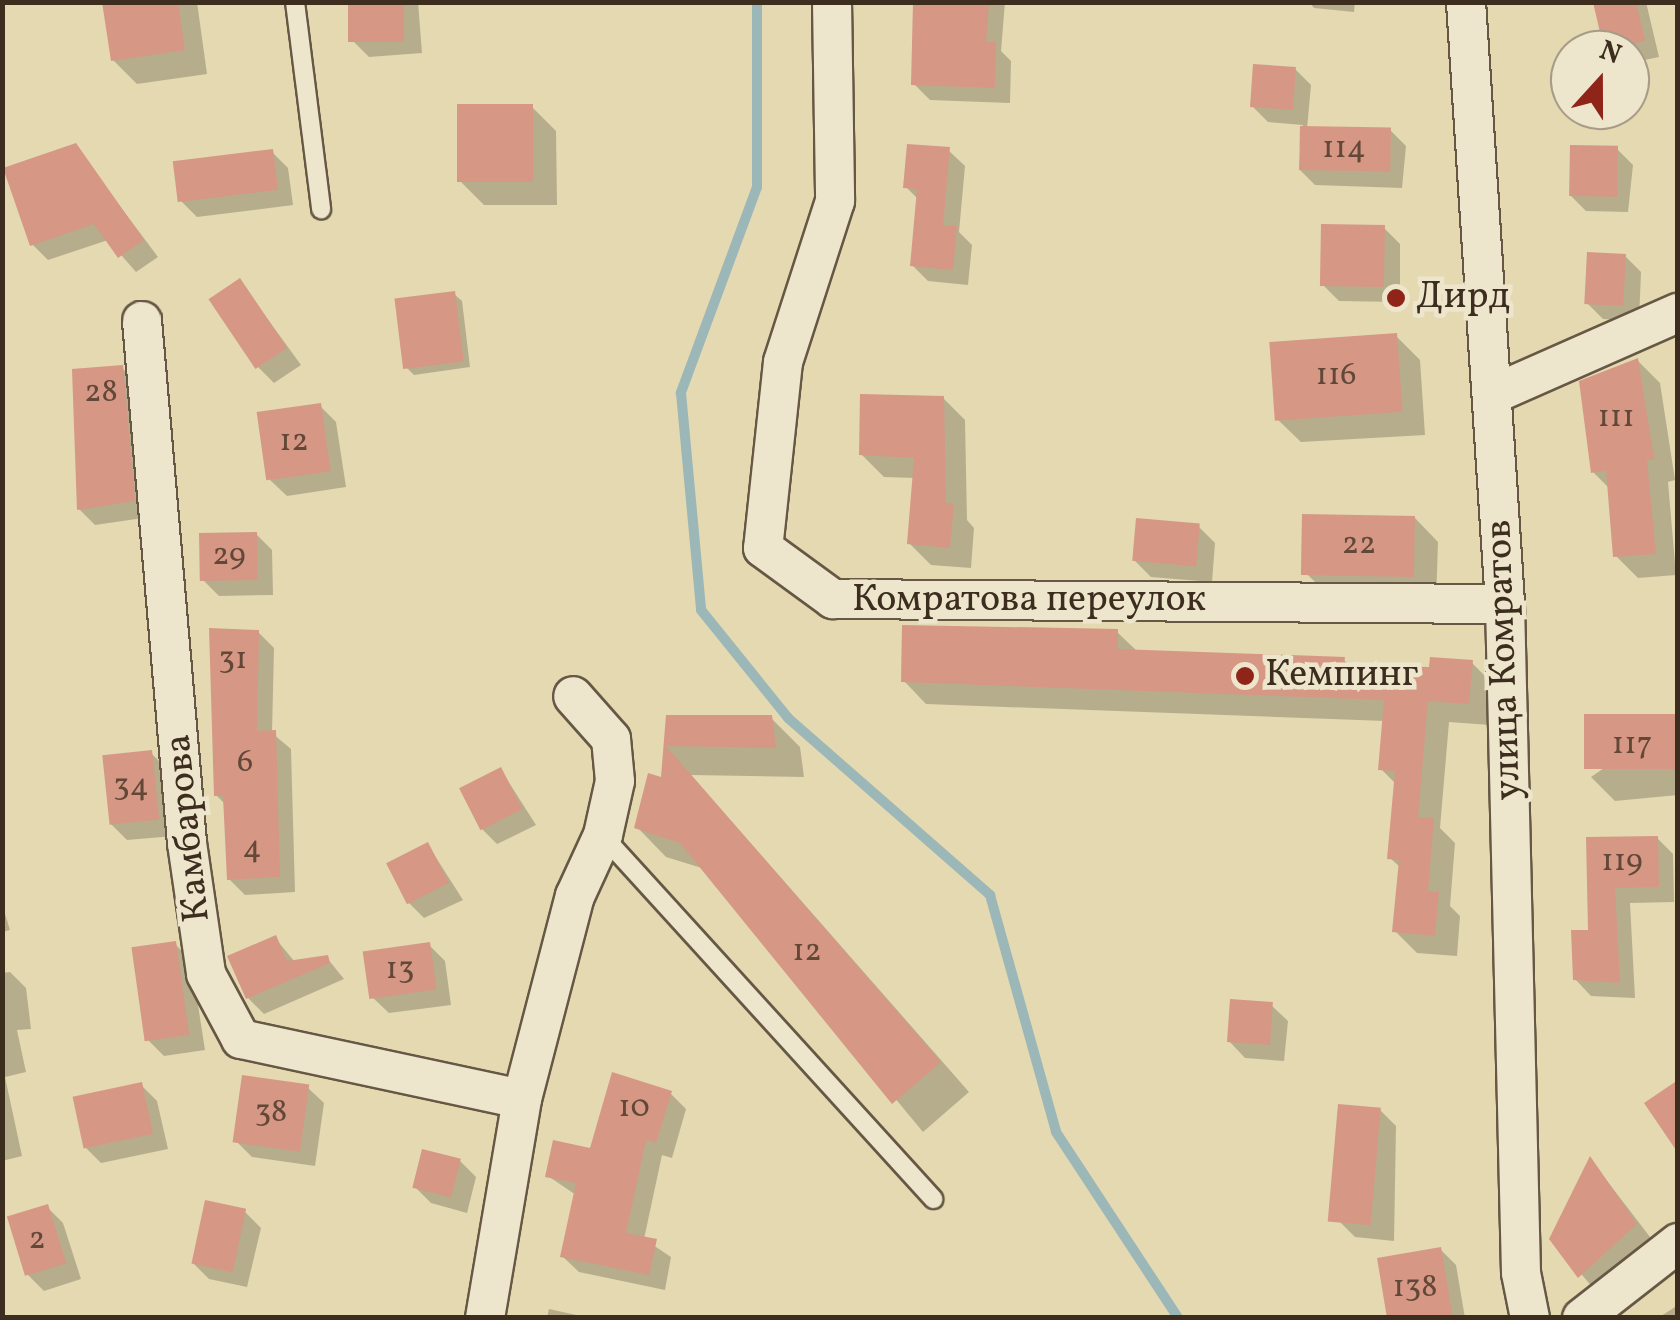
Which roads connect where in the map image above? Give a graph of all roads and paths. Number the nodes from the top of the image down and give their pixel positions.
1 (295, 2) edge
2 (832, 2) edge
3 (1466, 2) edge
4 (322, 209) dead end
5 (1678, 313) edge
6 (142, 321) dead end
7 (1494, 394) junction
8 (1505, 604) junction
9 (572, 696) dead end
10 (603, 835) junction
11 (522, 1099) junction
12 (934, 1199) dead end
13 (1678, 1243) edge
14 (485, 1318) edge
15 (1530, 1318) edge
16 (1582, 1318) edge

1 - 4 lane
2 - 8 street, Комратова переулок
3 - 7 street, улица Комратов
5 - 7 street
6 - 11 street, Камбарова
7 - 8 street, улица Комратов
8 - 15 street, улица Комратов
9 - 10 street
10 - 11 street
10 - 12 lane
11 - 14 street
13 - 16 street

